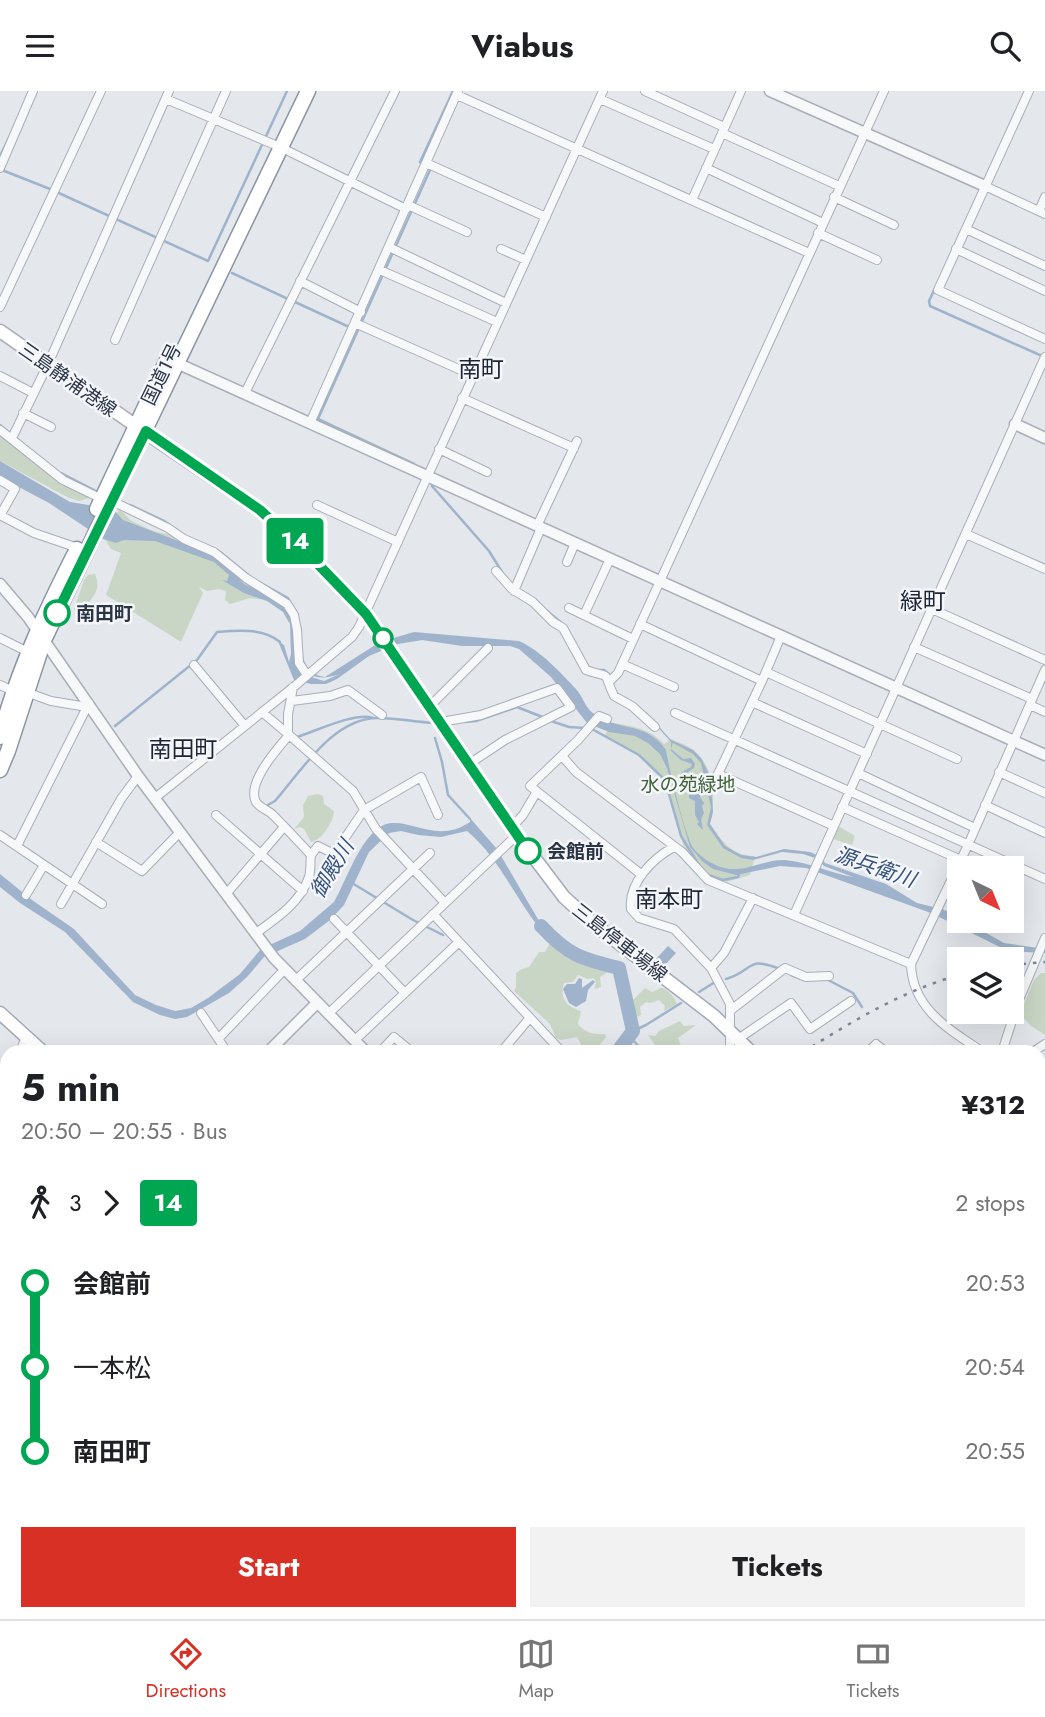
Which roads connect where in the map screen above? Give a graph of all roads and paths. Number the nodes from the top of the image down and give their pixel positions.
1 (33, 91) edge
2 (101, 91) edge
3 (226, 91) edge
4 (298, 91) edge
5 (308, 91) edge
6 (395, 91) edge
7 (645, 91) edge
8 (741, 91) edge
9 (770, 91) edge
10 (884, 91) edge
11 (1029, 91) edge
12 (457, 93) edge
13 (168, 95) edge
14 (602, 95) edge
15 (213, 118) junction
16 (723, 130) junction
17 (864, 133) junction
18 (277, 146) junction
19 (577, 147) junction
20 (714, 149) junction
21 (426, 163) junction
22 (0, 168) edge
23 (706, 168) junction
24 (350, 181) junction
25 (839, 186) junction
26 (985, 186) junction
27 (834, 197) junction
28 (1045, 197) edge
29 (692, 199) junction
30 (407, 207) junction
31 (1042, 213) edge
32 (546, 217) junction
33 (823, 223) junction
34 (894, 225) dead end
35 (966, 229) junction
36 (467, 232) dead end
37 (818, 233) junction
38 (389, 247) junction
39 (501, 249) dead end
40 (956, 249) junction
41 (810, 253) junction
42 (526, 260) junction
43 (877, 260) dead end
44 (1045, 266) edge
45 (380, 270) junction
46 (300, 281) junction
47 (1045, 291) edge
48 (506, 303) junction
49 (0, 307) edge
50 (360, 312) junction
51 (497, 322) junction
52 (355, 323) junction
53 (0, 331) edge
54 (1045, 339) edge
55 (115, 340) dead end
56 (1045, 358) edge
57 (172, 361) junction
58 (48, 364) junction
59 (472, 375) junction
60 (0, 376) edge
61 (33, 393) junction
62 (245, 393) junction
63 (462, 398) junction
64 (23, 413) junction
65 (310, 423) junction
66 (1015, 425) junction
67 (51, 427) dead end
68 (141, 428) junction
69 (0, 430) edge
70 (12, 438) junction
71 (1045, 438) edge
72 (439, 450) junction
73 (487, 472) dead end
74 (427, 475) junction
75 (0, 480) edge
76 (106, 503) junction
77 (317, 505) dead end
78 (0, 514) edge
79 (539, 527) junction
80 (91, 532) junction
81 (966, 534) junction
82 (398, 542) junction
83 (575, 543) junction
84 (78, 548) junction
85 (610, 559) junction
86 (567, 562) dead end
87 (1045, 569) edge
88 (496, 571) dead end
89 (659, 582) junction
90 (0, 584) edge
91 (514, 591) junction
92 (569, 608) dead end
93 (932, 609) junction
94 (366, 614) junction
95 (584, 615) junction
96 (640, 624) junction
97 (40, 635) junction
98 (781, 636) junction
99 (0, 638) edge
100 (633, 639) junction
101 (914, 647) junction
102 (488, 648) dead end
103 (28, 652) junction
104 (1045, 660) edge
105 (622, 664) junction
106 (194, 665) dead end
107 (34, 667) junction
108 (1045, 670) edge
109 (766, 671) junction
110 (307, 675) junction
111 (610, 681) junction
112 (762, 681) junction
113 (294, 686) junction
114 (674, 687) dead end
115 (896, 688) junction
116 (13, 689) edge
117 (292, 701) junction
118 (752, 702) junction
119 (1031, 702) junction
120 (88, 705) junction
121 (430, 706) junction
122 (262, 712) junction
123 (1045, 712) edge
124 (4, 713) edge
125 (674, 713) dead end
126 (382, 715) dead end
127 (607, 719) dead end
128 (441, 722) junction
129 (880, 724) junction
130 (245, 726) junction
131 (655, 727) dead end
132 (289, 735) junction
133 (0, 738) edge
134 (734, 739) junction
135 (1014, 740) junction
136 (867, 754) junction
137 (1045, 755) edge
138 (562, 757) junction
139 (957, 759) dead end
140 (469, 764) junction
141 (0, 770) edge
142 (999, 772) junction
143 (858, 773) junction
144 (138, 776) junction
145 (849, 791) junction
146 (536, 793) junction
147 (1045, 793) edge
148 (155, 798) junction
149 (985, 805) junction
150 (842, 807) junction
151 (364, 810) junction
152 (216, 815) dead end
153 (438, 815) dead end
154 (834, 826) junction
155 (284, 827) junction
156 (975, 828) junction
157 (514, 831) junction
158 (180, 832) junction
159 (1045, 833) edge
160 (0, 835) edge
161 (96, 842) junction
162 (968, 845) junction
163 (17, 846) junction
164 (674, 847) junction
165 (430, 853) dead end
166 (260, 854) junction
167 (311, 855) junction
168 (952, 856) edge
169 (963, 856) edge
170 (44, 865) junction
171 (413, 869) junction
172 (642, 875) junction
173 (1045, 879) edge
174 (72, 884) junction
175 (303, 891) junction
176 (947, 891) edge
177 (227, 893) junction
178 (26, 895) dead end
179 (752, 898) junction
180 (445, 903) junction
181 (61, 904) dead end
182 (102, 904) dead end
183 (433, 914) junction
184 (794, 915) junction
185 (334, 919) dead end
186 (345, 931) junction
187 (256, 933) junction
188 (459, 942) junction
189 (1043, 942) edge
190 (911, 964) junction
191 (378, 966) junction
192 (711, 968) junction
193 (284, 970) junction
194 (829, 976) dead end
195 (295, 981) junction
196 (405, 993) junction
197 (851, 1001) dead end
198 (317, 1003) junction
199 (731, 1010) junction
200 (0, 1013) edge
201 (201, 1013) dead end
202 (328, 1014) junction
203 (529, 1019) junction
204 (734, 1035) junction
205 (26, 1037) junction
206 (219, 1038) junction
207 (355, 1040) junction
208 (23, 1045) edge
209 (35, 1045) edge
210 (223, 1045) edge
211 (275, 1045) edge
212 (360, 1045) edge
213 (387, 1045) edge
214 (404, 1045) edge
215 (507, 1045) edge
216 (555, 1045) edge
217 (732, 1045) edge
218 (744, 1045) edge
219 (974, 1045) edge
220 (1005, 1045) edge

1 - 22 street
2 - 49 street
3 - 15 street
4 - 18 highway, 国道1号
5 - 18 highway, 国道1号
6 - 24 street
7 - 16 street
8 - 16 street
9 - 17 street
10 - 17 street
11 - 26 street
12 - 19 street
12 - 21 street
13 - 15 street
13 - 58 street
14 - 19 street
14 - 20 street
15 - 18 street
15 - 55 street
16 - 20 street
16 - 25 street
17 - 25 street
17 - 26 street
18 - 24 street
18 - 57 highway, 国道1号
19 - 29 street
19 - 32 street
20 - 23 street
21 - 30 street
21 - 32 street
23 - 29 street
23 - 33 street
24 - 30 street
24 - 46 street
25 - 27 street
26 - 31 street
26 - 35 street
27 - 33 street
27 - 34 street
28 - 31 street
29 - 41 street
30 - 36 street
30 - 38 street
32 - 42 street
33 - 37 street
35 - 40 street
35 - 44 street
37 - 41 street
37 - 43 street
38 - 45 street
38 - 48 street
39 - 42 street
40 - 47 street
40 - 54 street
41 - 89 street
42 - 48 street
45 - 50 street
45 - 51 street
46 - 50 street
46 - 62 street
48 - 51 street
50 - 52 street
51 - 59 street
52 - 59 street
52 - 65 street
53 - 58 main road, 三島静浦港線
56 - 66 street
57 - 62 street
57 - 68 highway, 国道1号
58 - 61 street
58 - 68 main road, 三島静浦港線
59 - 63 street
60 - 61 street
61 - 64 street
62 - 65 street
63 - 72 street
63 - 79 street
64 - 67 street
64 - 70 street
65 - 74 street
66 - 71 street
66 - 81 street
68 - 76 highway, 国道1号
68 - 94 main road, 三島停車場線
69 - 70 street
70 - 76 street
72 - 73 street
72 - 74 street
74 - 79 street
74 - 82 street
75 - 78 street
76 - 80 highway, 国道1号
76 - 110 street
77 - 82 street
78 - 84 street
79 - 83 street
79 - 91 street
80 - 84 highway, 国道1号
80 - 97 highway
81 - 87 street
81 - 93 street
82 - 94 street
83 - 85 street
83 - 86 street
84 - 97 highway, 国道1号
85 - 89 street
85 - 95 street
88 - 91 street
89 - 96 street
89 - 98 street
90 - 97 street
91 - 111 street
92 - 95 street
93 - 101 street
93 - 104 street
94 - 110 street
94 - 121 main road, 三島停車場線
95 - 100 street
96 - 100 street
96 - 112 street
97 - 103 highway, 国道1号
97 - 107 highway
97 - 120 street
98 - 109 street
98 - 115 street
99 - 103 street
100 - 105 street
101 - 115 street
101 - 119 street
102 - 121 street
103 - 116 highway, 国道1号
105 - 111 street
105 - 114 street
106 - 130 street
107 - 116 highway
107 - 133 highway, 国道1号
108 - 119 street
109 - 112 street
109 - 129 street
110 - 113 street
111 - 131 street
112 - 118 street
113 - 117 street
113 - 122 street
115 - 129 street
115 - 135 street
116 - 120 street
116 - 124 highway, 国道1号
116 - 141 highway
117 - 126 street
117 - 132 street
118 - 134 street
118 - 136 street
119 - 123 street
119 - 135 street
120 - 144 street
120 - 163 street
121 - 128 main road, 三島停車場線
122 - 130 street
122 - 132 street
124 - 133 highway, 国道1号
125 - 134 street
127 - 138 street
128 - 140 main road, 三島停車場線
128 - 140 street
129 - 136 street
129 - 139 street
130 - 148 street
132 - 151 street
132 - 155 street
134 - 145 street
134 - 154 street
135 - 137 street
135 - 142 street
136 - 143 street
138 - 146 street
138 - 164 street
140 - 157 main road, 三島停車場線
142 - 147 street
142 - 149 street
143 - 145 street
143 - 156 street
144 - 148 street
144 - 161 street
145 - 150 street
145 - 162 street
146 - 157 street
146 - 172 street
148 - 158 street
149 - 156 street
149 - 159 street
150 - 154 street
150 - 168 street
151 - 153 street
151 - 167 street
151 - 171 street
152 - 166 street
154 - 184 street
155 - 166 street
155 - 167 street
156 - 162 street
157 - 180 street
157 - 204 main road, 三島停車場線
158 - 161 street
158 - 177 street
160 - 163 street
161 - 174 street
162 - 169 street
162 - 173 street
163 - 170 street
164 - 172 street
164 - 179 street
165 - 171 street
166 - 175 street
166 - 177 street
167 - 175 street
170 - 174 street
170 - 178 street
171 - 180 street
171 - 186 street
172 - 192 street
174 - 181 street
174 - 182 street
175 - 187 street
176 - 190 street
177 - 187 street
179 - 184 street
179 - 192 street
180 - 183 street
183 - 188 street
183 - 191 street
184 - 190 street
185 - 186 street
186 - 191 street
186 - 195 street
187 - 193 street
188 - 196 street
188 - 203 street
189 - 220 street
190 - 219 street
191 - 196 street
191 - 202 street
192 - 199 street
193 - 195 street
193 - 206 street
194 - 199 street
195 - 198 street
196 - 207 street
197 - 204 street
198 - 202 street
198 - 211 street
199 - 204 street
200 - 205 main road
201 - 206 street
202 - 207 street
203 - 215 street
203 - 216 street
204 - 217 street
204 - 218 main road, 三島停車場線
205 - 208 street
205 - 209 main road
206 - 210 street
207 - 212 street
213 - 214 street

